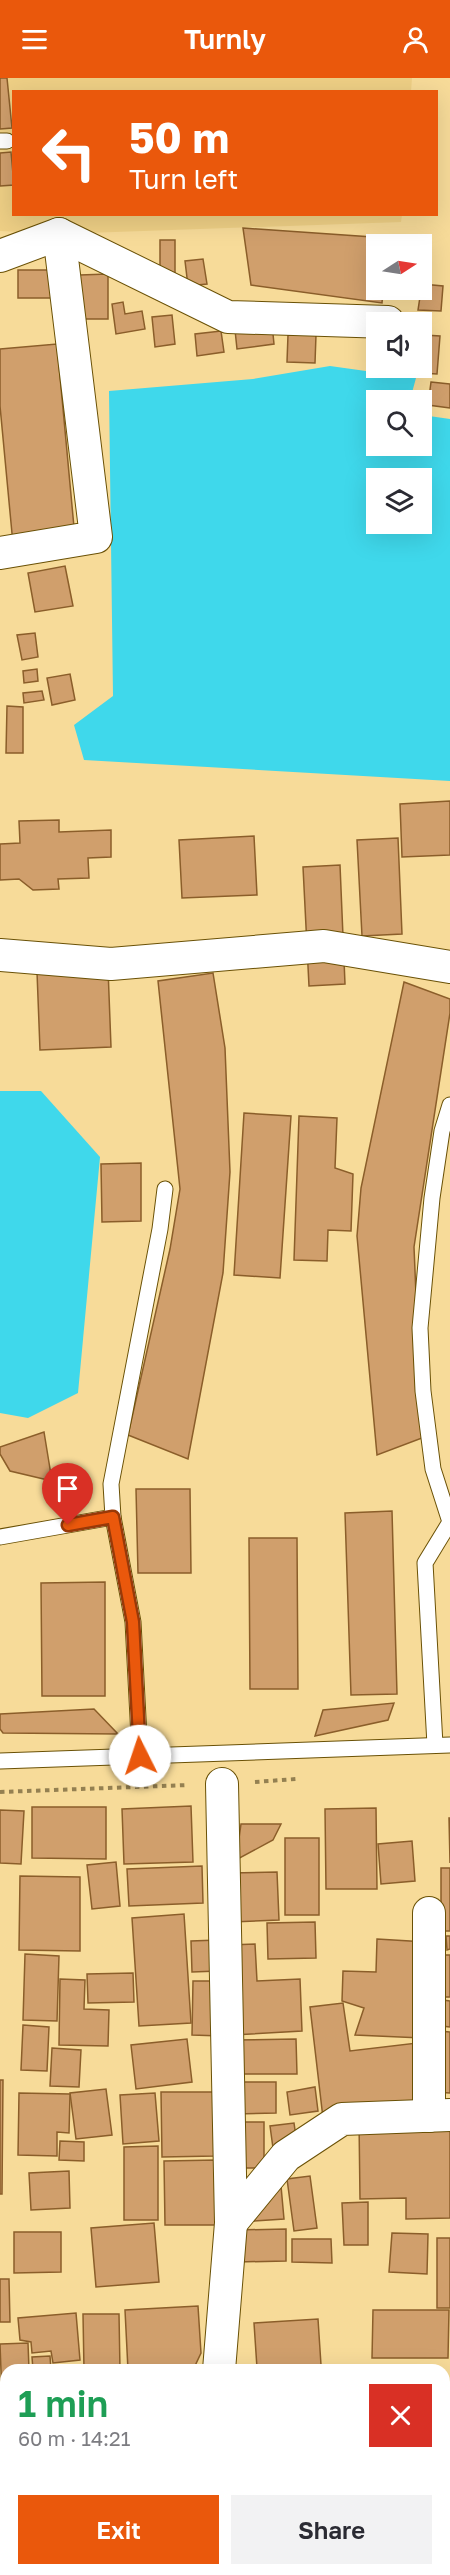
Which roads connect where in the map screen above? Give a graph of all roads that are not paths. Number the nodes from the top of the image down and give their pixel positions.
1 (59, 234) junction
2 (0, 256) edge
3 (366, 321) edge
4 (0, 553) edge
5 (0, 955) edge
6 (450, 967) edge
7 (450, 1105) edge
8 (165, 1190) dead end
9 (113, 1517) junction
10 (0, 1537) edge
11 (443, 1745) edge
12 (140, 1756) junction
13 (0, 1761) edge
14 (222, 1784) dead end
15 (429, 1913) dead end
16 (439, 2115) edge
17 (231, 2223) junction
18 (219, 2364) edge

1 - 2 street
1 - 3 street
1 - 4 street
5 - 6 street
7 - 11 lane
8 - 9 lane
9 - 10 lane
9 - 12 lane
11 - 12 lane
12 - 13 lane
14 - 17 street
15 - 16 street
16 - 17 street
17 - 18 street

